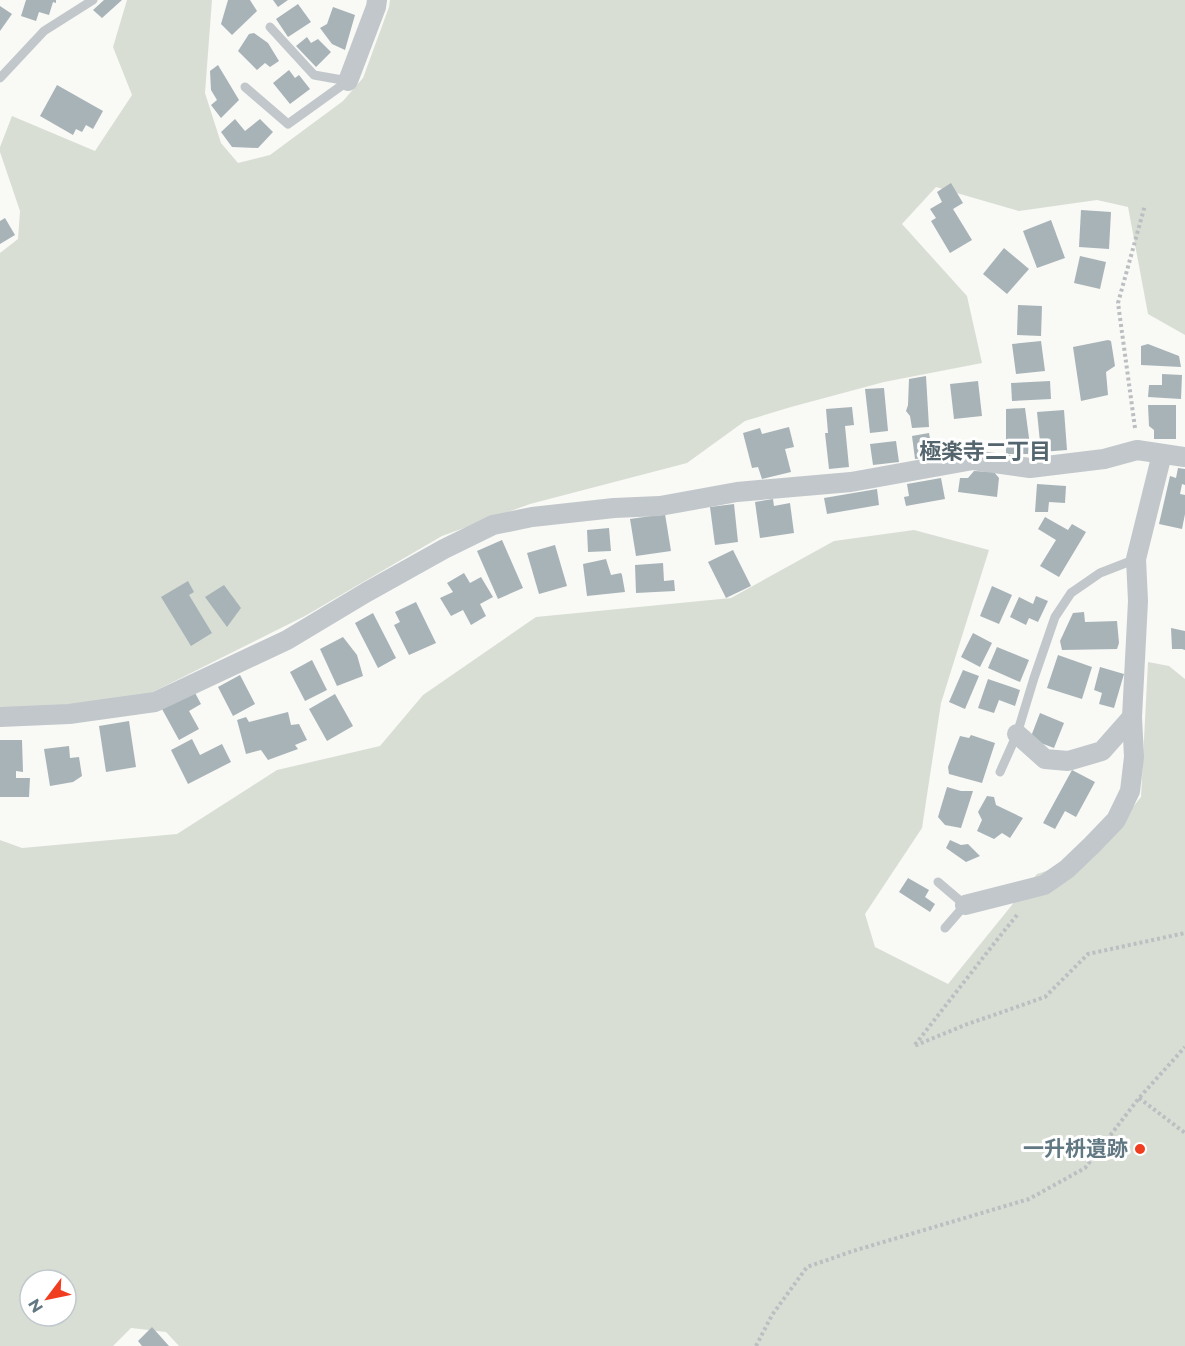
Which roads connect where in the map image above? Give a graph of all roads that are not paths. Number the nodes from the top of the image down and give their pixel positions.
1 (93, 0) edge
2 (377, 0) edge
3 (270, 27) dead end
4 (0, 78) edge
5 (348, 81) junction
6 (245, 87) dead end
7 (1162, 454) junction
8 (1185, 457) edge
9 (1136, 559) junction
10 (0, 717) edge
11 (1132, 717) junction
12 (1017, 734) junction
13 (1000, 772) dead end
14 (938, 882) dead end
15 (965, 905) junction
16 (945, 927) dead end

1 - 4 lane
2 - 5 street
3 - 5 lane
5 - 6 lane
7 - 8 street
7 - 9 street
7 - 10 street
9 - 11 street
9 - 12 lane
11 - 12 street
11 - 15 street
12 - 13 lane
14 - 15 lane
15 - 16 lane

